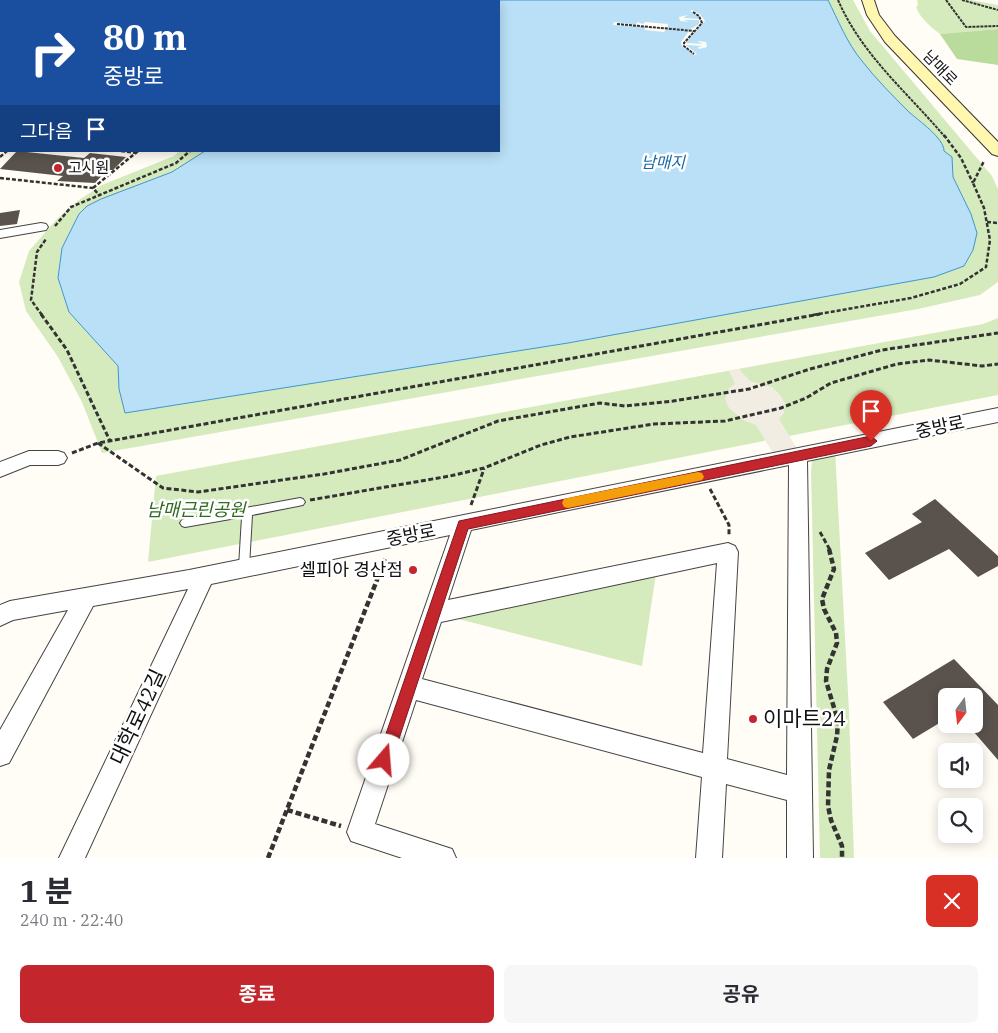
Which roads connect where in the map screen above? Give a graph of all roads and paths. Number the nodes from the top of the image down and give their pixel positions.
1 (838, 0) edge
2 (868, 0) edge
3 (946, 0) edge
4 (962, 0) edge
5 (998, 10) edge
6 (693, 12) dead end
7 (616, 24) dead end
8 (998, 26) edge
9 (694, 31) junction
10 (694, 54) dead end
11 (998, 151) edge
12 (138, 152) edge
13 (189, 152) edge
14 (984, 161) dead end
15 (0, 178) edge
16 (973, 183) junction
17 (93, 188) junction
18 (98, 195) junction
19 (987, 222) junction
20 (998, 223) edge
21 (41, 227) dead end
22 (0, 234) edge
23 (998, 333) edge
24 (998, 364) edge
25 (998, 415) edge
26 (110, 441) junction
27 (98, 443) junction
28 (798, 456) junction
29 (58, 458) joint
30 (484, 468) junction
31 (0, 470) edge
32 (703, 476) junction
33 (300, 502) joint
34 (247, 512) junction
35 (185, 523) dead end
36 (464, 525) junction
37 (820, 532) dead end
38 (393, 538) junction
39 (728, 552) junction
40 (244, 568) junction
41 (204, 576) junction
42 (86, 598) junction
43 (435, 613) junction
44 (0, 616) edge
45 (408, 688) junction
46 (0, 754) edge
47 (715, 769) junction
48 (800, 791) junction
49 (287, 810) junction
50 (360, 832) junction
51 (72, 858) edge
52 (268, 858) edge
53 (443, 858) edge
54 (709, 858) edge
55 (800, 858) edge
56 (842, 858) edge

1 - 16 path
2 - 11 street, 남매로
3 - 8 path
4 - 5 path
6 - 9 path
7 - 9 path
9 - 10 path
12 - 17 path
13 - 18 path
14 - 16 path
15 - 17 path
16 - 19 path
17 - 18 path
18 - 26 path
19 - 20 path
19 - 26 path
21 - 22 street
23 - 27 path
24 - 30 path
25 - 28 street, 중방로
26 - 27 path
27 - 29 path
28 - 32 street, 중방로
28 - 48 street
29 - 31 street
30 - 33 path
30 - 36 path
32 - 36 street, 중방로
32 - 39 path
33 - 34 lane
34 - 35 lane
34 - 40 lane
36 - 38 street, 중방로
36 - 43 street
37 - 56 path
38 - 40 street, 중방로
38 - 49 path
39 - 43 street
39 - 47 street
40 - 41 street, 중방로
41 - 42 street, 중방로
41 - 51 street, 대학로42길
42 - 44 street, 중방로
42 - 46 street
43 - 45 street
45 - 47 street
45 - 50 street
47 - 48 street
47 - 54 street
48 - 55 street
49 - 50 path
49 - 52 path
50 - 53 street

